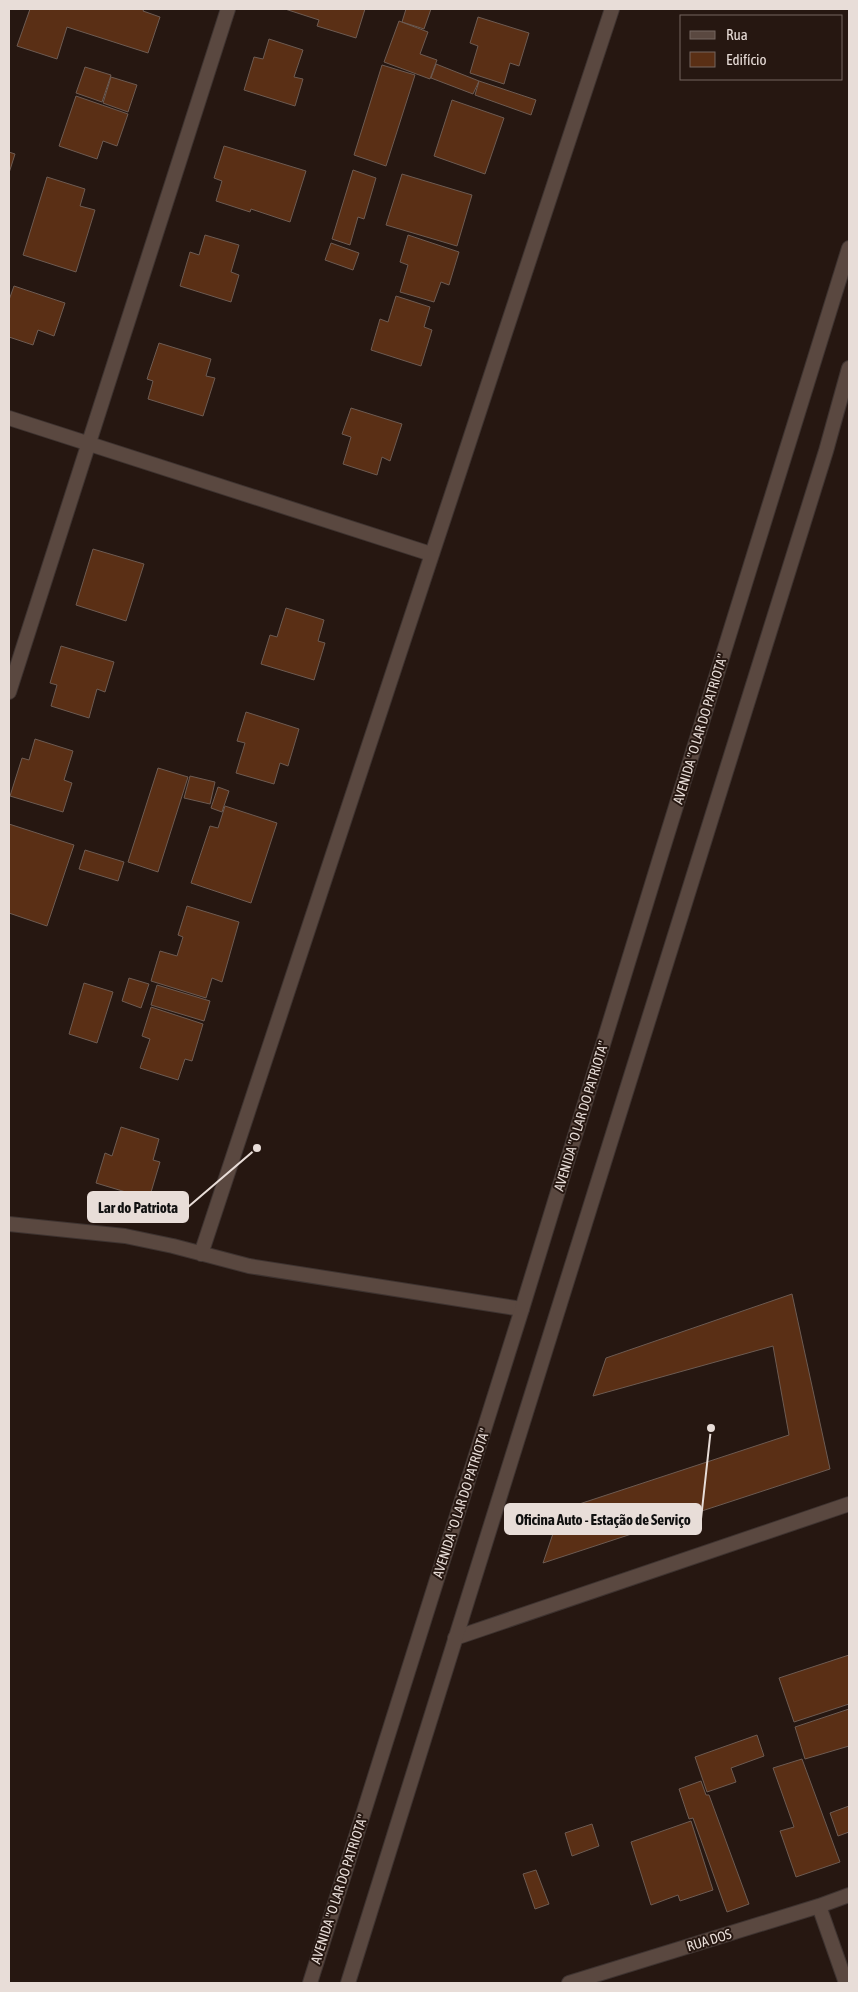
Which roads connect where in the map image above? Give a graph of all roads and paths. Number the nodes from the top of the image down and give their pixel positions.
1 (228, 9) edge
2 (612, 9) edge
3 (849, 248) edge
4 (849, 368) edge
5 (9, 418) edge
6 (90, 443) junction
7 (431, 554) junction
8 (9, 692) edge
9 (9, 1224) edge
10 (201, 1254) junction
11 (522, 1309) junction
12 (849, 1504) edge
13 (455, 1638) junction
14 (849, 1895) edge
15 (819, 1906) junction
16 (310, 1983) edge
17 (348, 1983) edge
18 (569, 1983) edge
19 (846, 1983) edge

1 - 6 street
2 - 7 street
3 - 11 street, AVENIDA "O LAR DO PATRIOTA"
4 - 13 street
5 - 6 street
6 - 7 street
6 - 8 street
7 - 10 street
9 - 10 street
10 - 11 street
11 - 16 street, AVENIDA "O LAR DO PATRIOTA"
12 - 13 street
13 - 17 street
14 - 15 street, RUA DOS
15 - 18 street, RUA DOS
15 - 19 street

